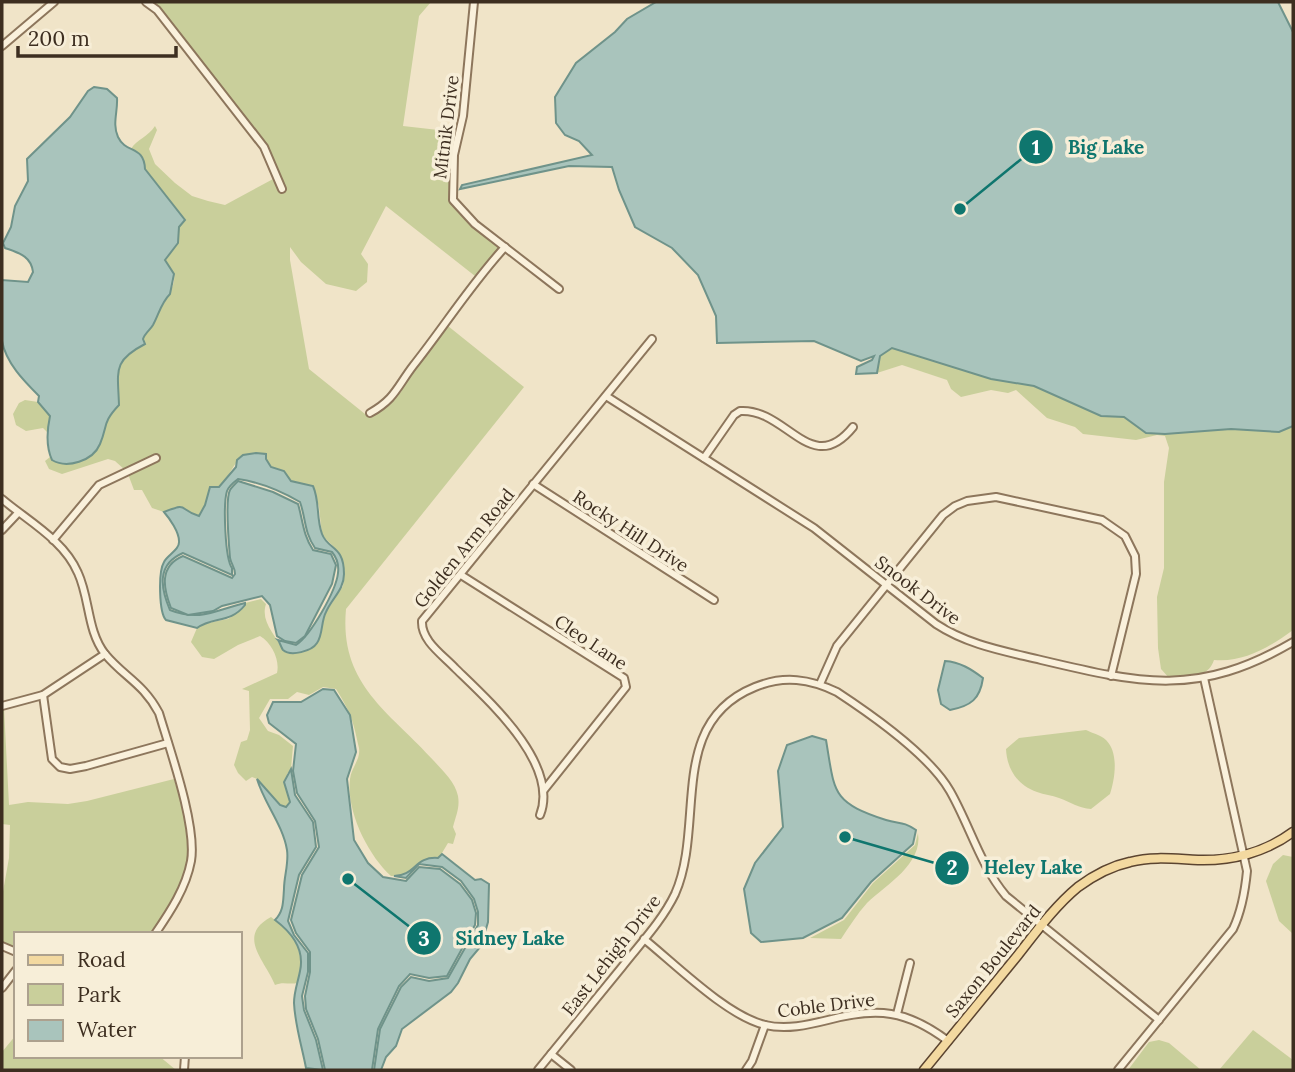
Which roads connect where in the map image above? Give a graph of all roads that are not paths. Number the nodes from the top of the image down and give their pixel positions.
1 (54, 2) edge
2 (146, 2) edge
3 (474, 2) edge
4 (2, 46) edge
5 (282, 189) dead end
6 (505, 247) junction
7 (559, 289) dead end
8 (652, 339) dead end
9 (606, 396) junction
10 (370, 413) dead end
11 (853, 427) dead end
12 (156, 458) dead end
13 (704, 458) junction
14 (533, 484) junction
15 (2, 499) edge
16 (18, 513) junction
17 (2, 530) edge
18 (54, 540) junction
19 (461, 575) junction
20 (886, 584) junction
21 (714, 600) dead end
22 (1293, 642) edge
23 (105, 654) junction
24 (1111, 676) junction
25 (1204, 678) junction
26 (820, 684) junction
27 (43, 695) junction
28 (2, 706) edge
29 (168, 743) junction
30 (543, 790) junction
31 (540, 816) dead end
32 (1293, 832) edge
33 (1243, 855) junction
34 (1042, 925) junction
35 (156, 932) edge
36 (644, 939) junction
37 (910, 963) dead end
38 (14, 973) edge
39 (2, 988) edge
40 (897, 1014) junction
41 (1159, 1020) junction
42 (765, 1025) junction
43 (948, 1041) junction
44 (551, 1054) junction
45 (538, 1070) edge
46 (570, 1070) edge
47 (746, 1070) edge
48 (924, 1070) edge
49 (1118, 1070) edge

1 - 4 street
2 - 5 street
3 - 6 street, Mitnik Drive
6 - 7 street, Mitnik Drive
6 - 10 street
8 - 9 street, Golden Arm Road
9 - 13 street, Snook Drive
9 - 14 street, Golden Arm Road
11 - 13 street
12 - 18 street
13 - 20 street, Snook Drive
14 - 19 street, Golden Arm Road
14 - 21 street, Rocky Hill Drive
15 - 16 street
16 - 17 street
16 - 18 street
18 - 23 street
19 - 30 street, Golden Arm Road
19 - 30 street, Cleo Lane
20 - 24 street, Snook Drive
20 - 24 street
20 - 26 street
22 - 25 street, Snook Drive
23 - 27 street
23 - 29 street
24 - 25 street, Snook Drive
25 - 33 street
26 - 34 street
26 - 36 street, East Lehigh Drive
27 - 28 street
27 - 29 street
29 - 35 street
30 - 31 street, Golden Arm Road
32 - 33 main road, Saxon Boulevard
33 - 34 main road, Saxon Boulevard
33 - 41 street
34 - 41 street
34 - 43 main road, Saxon Boulevard
36 - 42 street, Coble Drive
36 - 44 street, East Lehigh Drive
37 - 40 street
38 - 39 street
40 - 42 street, Coble Drive
40 - 43 street, Coble Drive
41 - 49 street
42 - 47 street
43 - 48 main road, Saxon Boulevard
44 - 45 street, East Lehigh Drive
44 - 46 street

